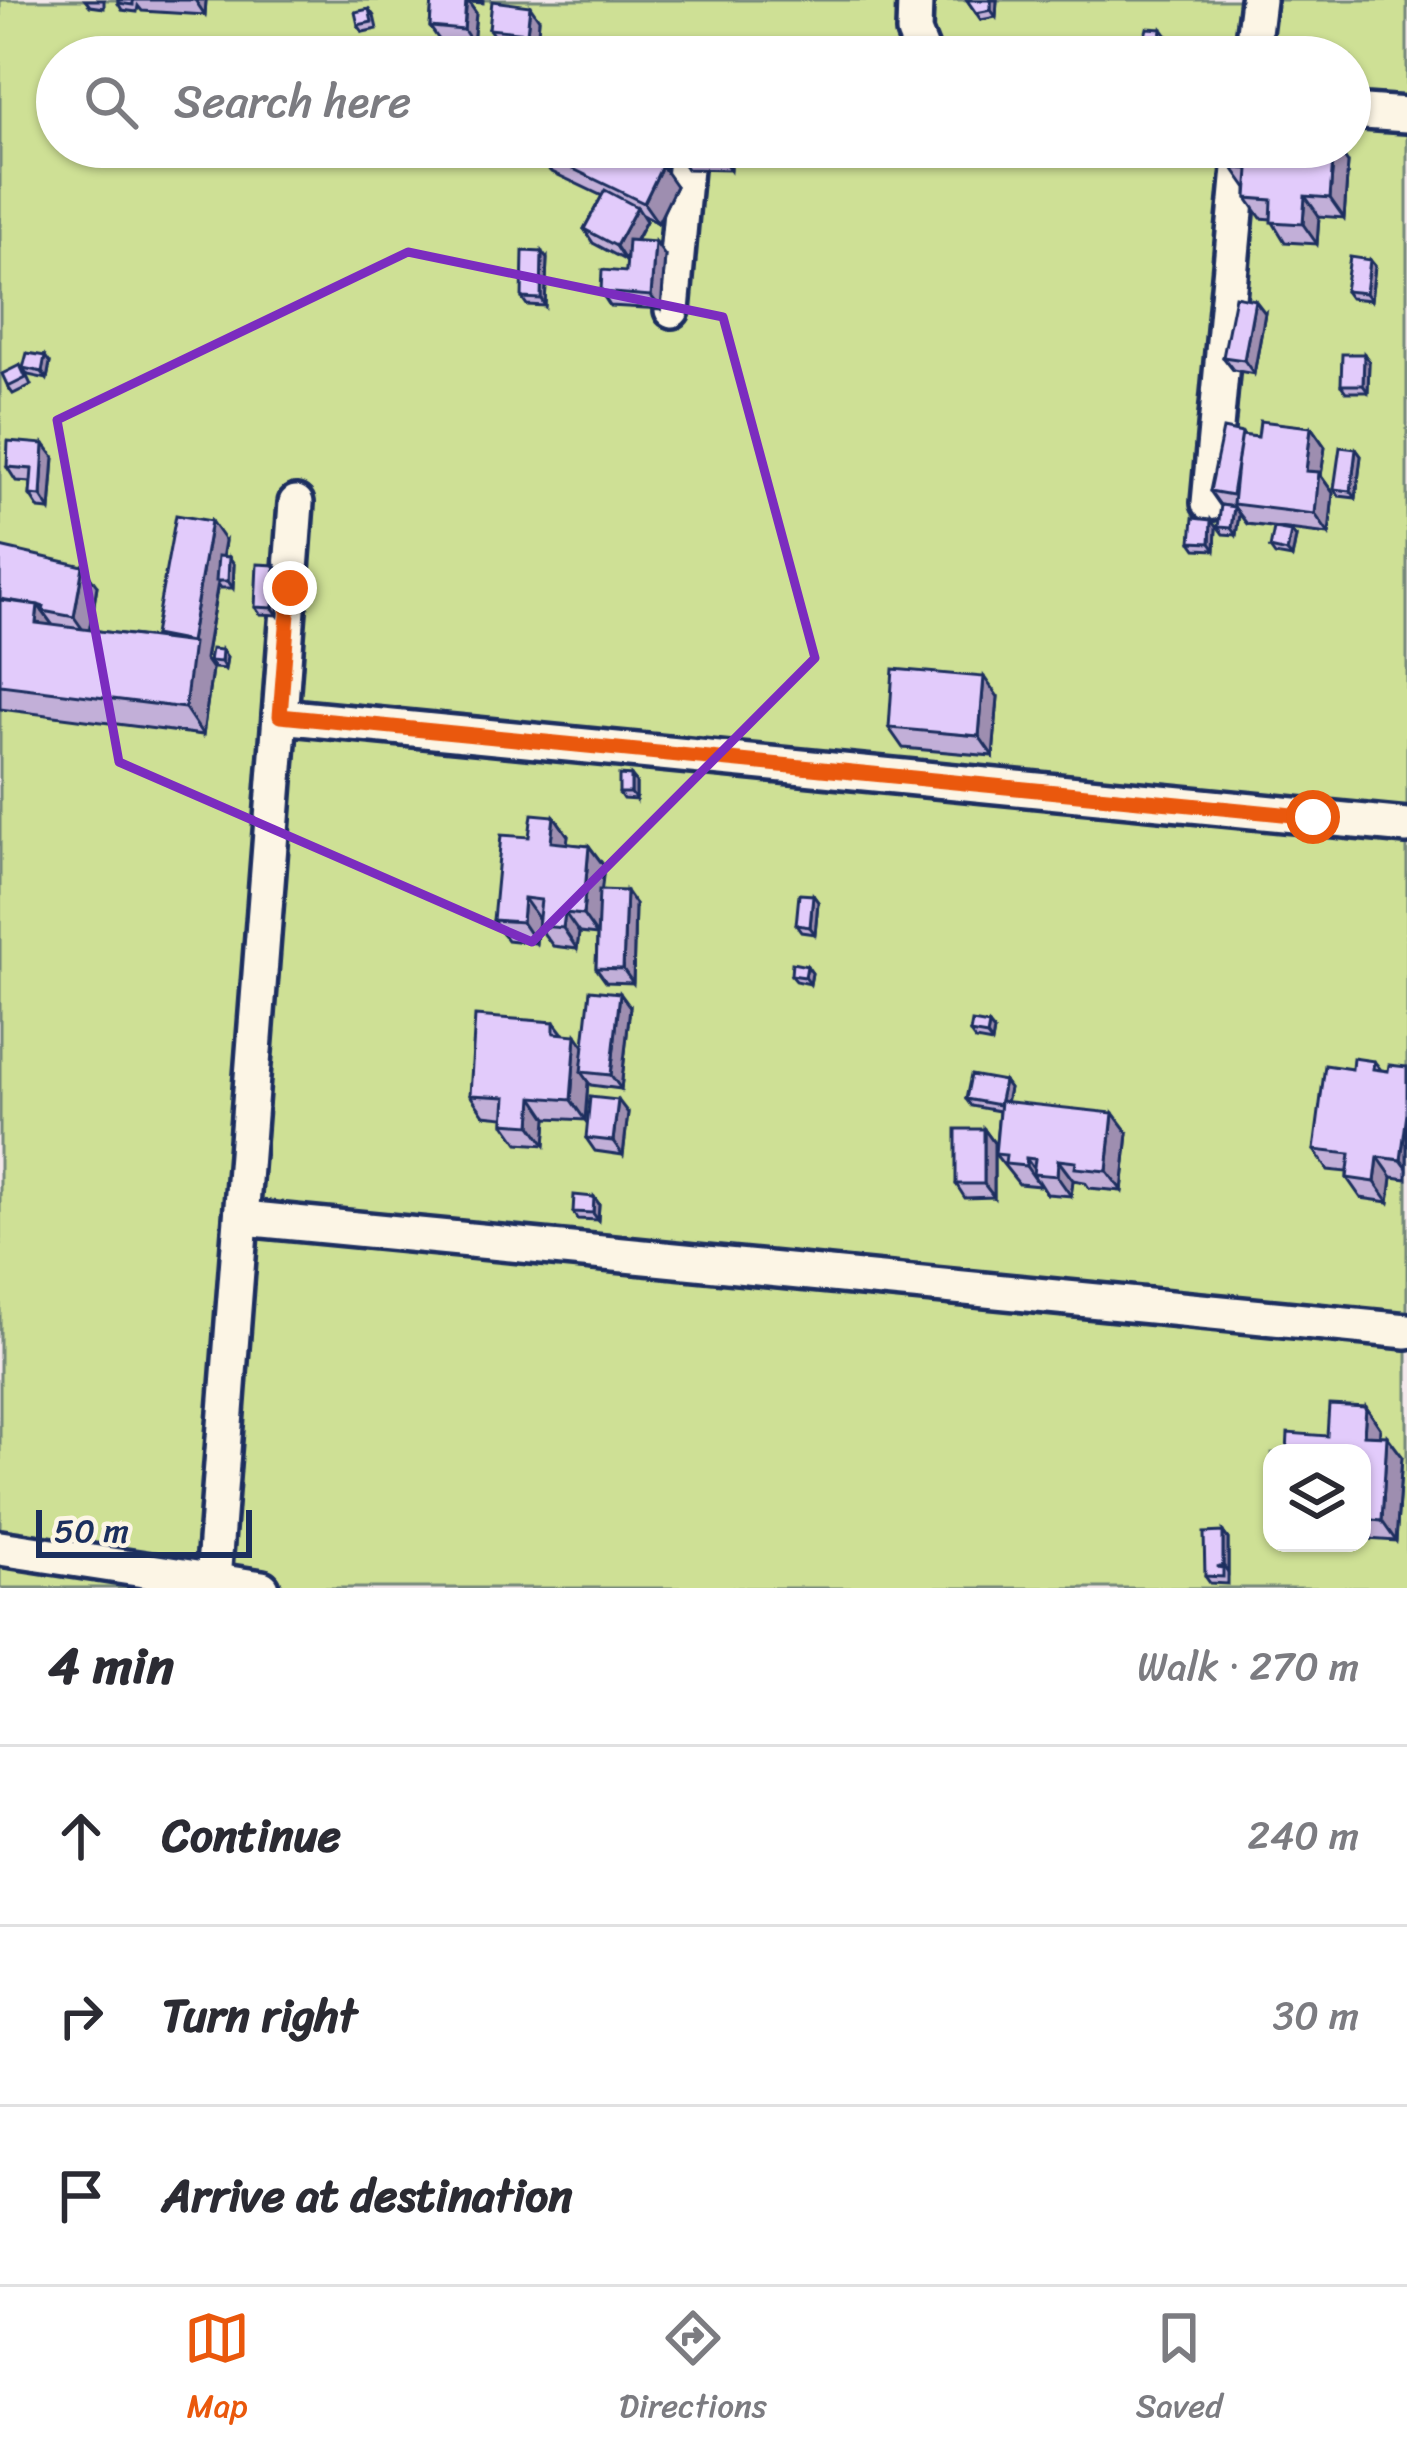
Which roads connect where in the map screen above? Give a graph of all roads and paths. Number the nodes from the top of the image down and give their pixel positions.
1 (915, 0) edge
2 (1258, 0) edge
3 (915, 36) edge
4 (1254, 36) edge
5 (1371, 112) edge
6 (1407, 115) edge
7 (686, 168) edge
8 (1240, 168) edge
9 (672, 310) dead end
10 (296, 503) dead end
11 (1209, 503) edge
12 (280, 716) junction
13 (1407, 826) edge
14 (243, 1219) junction
15 (1407, 1331) edge
16 (0, 1548) edge
17 (213, 1580) junction
18 (262, 1588) edge

1 - 3 street
2 - 4 street
5 - 6 street
7 - 9 street
8 - 11 street
10 - 12 street
12 - 13 street
12 - 14 street
14 - 15 street
14 - 17 street
16 - 17 street
17 - 18 street

